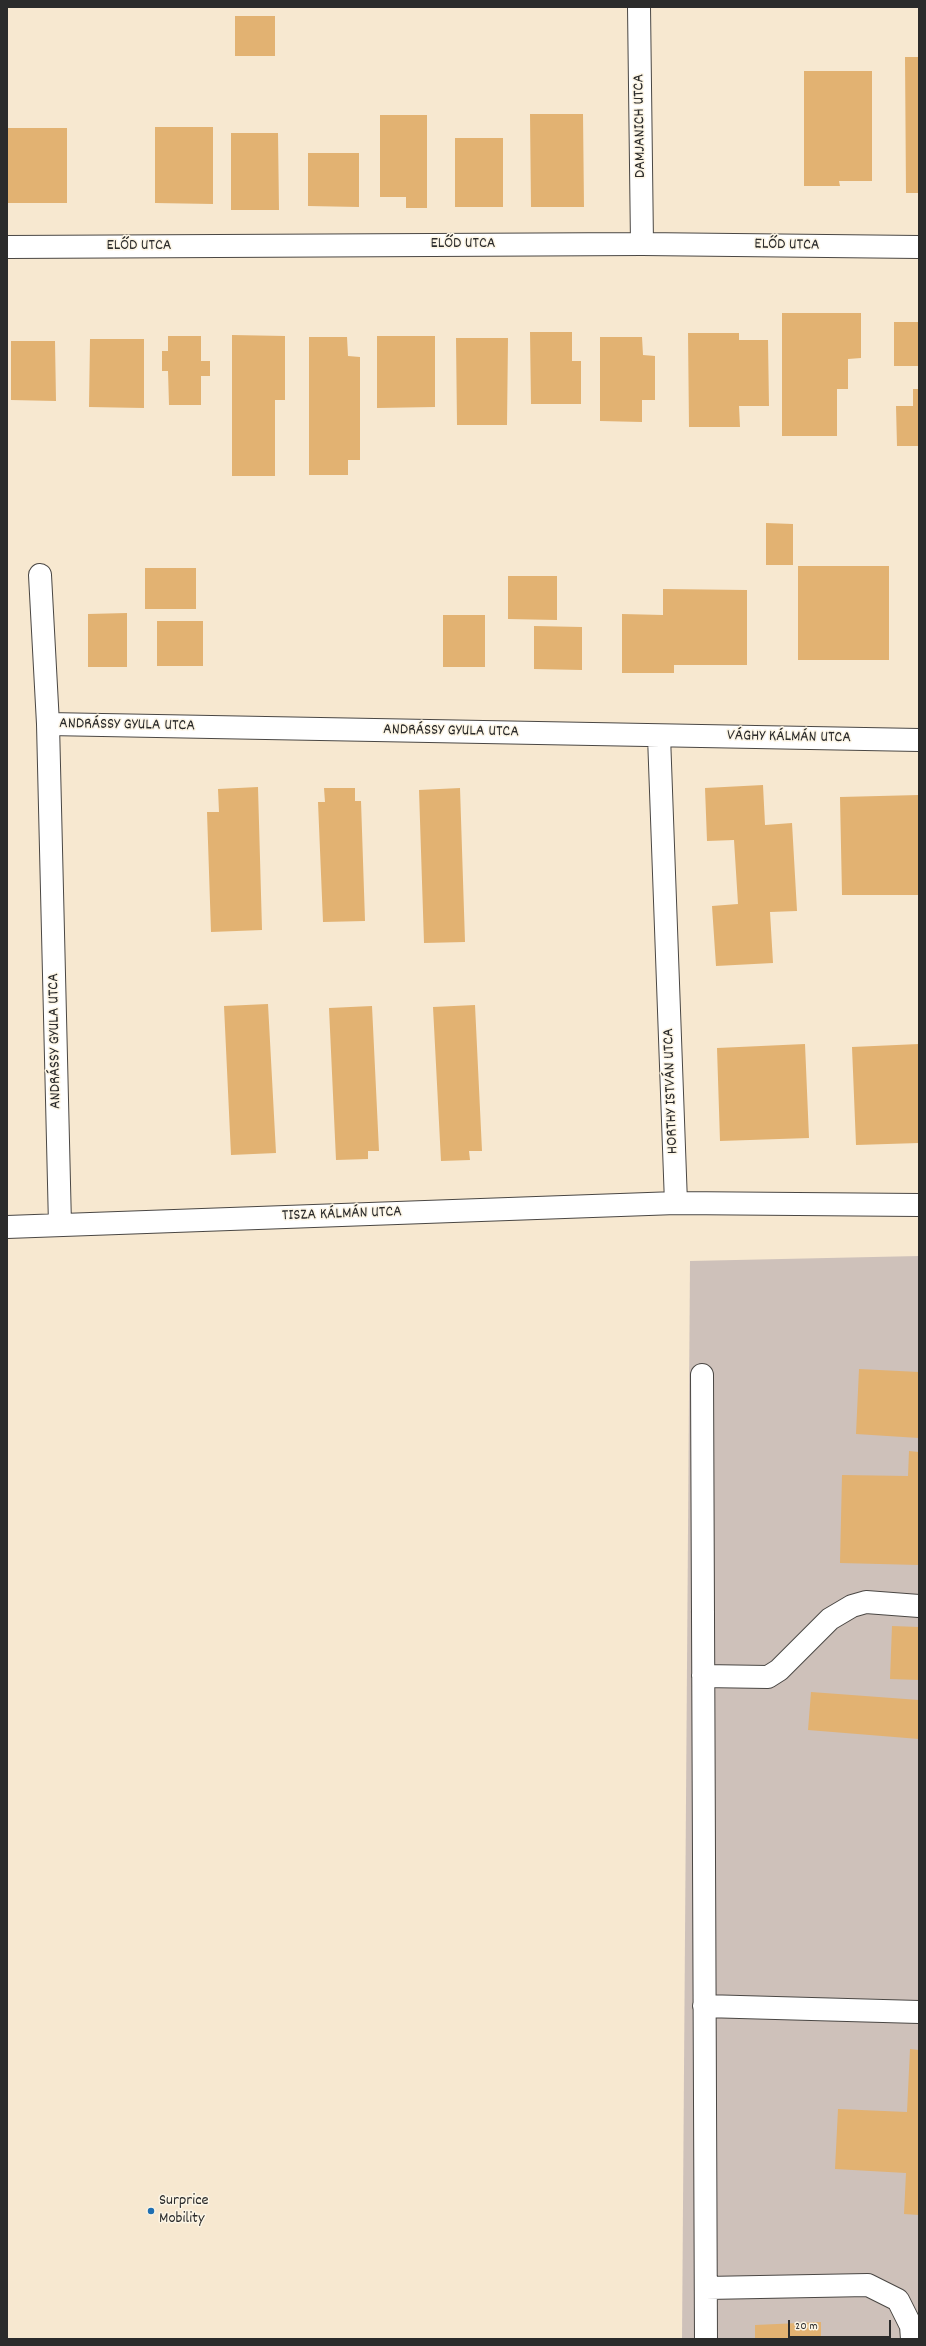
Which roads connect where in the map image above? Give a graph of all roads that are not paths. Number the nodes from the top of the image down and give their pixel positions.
1 (639, 7) edge
2 (642, 244) junction
3 (7, 247) edge
4 (919, 247) edge
5 (40, 575) dead end
6 (48, 724) junction
7 (659, 736) junction
8 (919, 740) edge
9 (676, 1203) junction
10 (919, 1205) edge
11 (60, 1225) junction
12 (7, 1227) edge
13 (702, 1375) dead end
14 (919, 1606) edge
15 (703, 1676) junction
16 (704, 2006) junction
17 (919, 2012) edge
18 (706, 2288) junction
19 (706, 2339) edge
20 (912, 2339) edge

1 - 2 street, DAMJANICH UTCA
2 - 3 street, ELŐD UTCA
2 - 4 street, ELŐD UTCA
5 - 6 street
6 - 7 street, ANDRÁSSY GYULA UTCA
6 - 11 street, ANDRÁSSY GYULA UTCA
7 - 8 street, VÁGHY KÁLMÁN UTCA
7 - 9 street, HORTHY ISTVÁN UTCA
9 - 10 street
9 - 11 street, TISZA KÁLMÁN UTCA
11 - 12 street, TISZA KÁLMÁN UTCA
13 - 15 street
14 - 15 street
15 - 16 street
16 - 17 street
16 - 18 street
18 - 19 street
18 - 20 street

